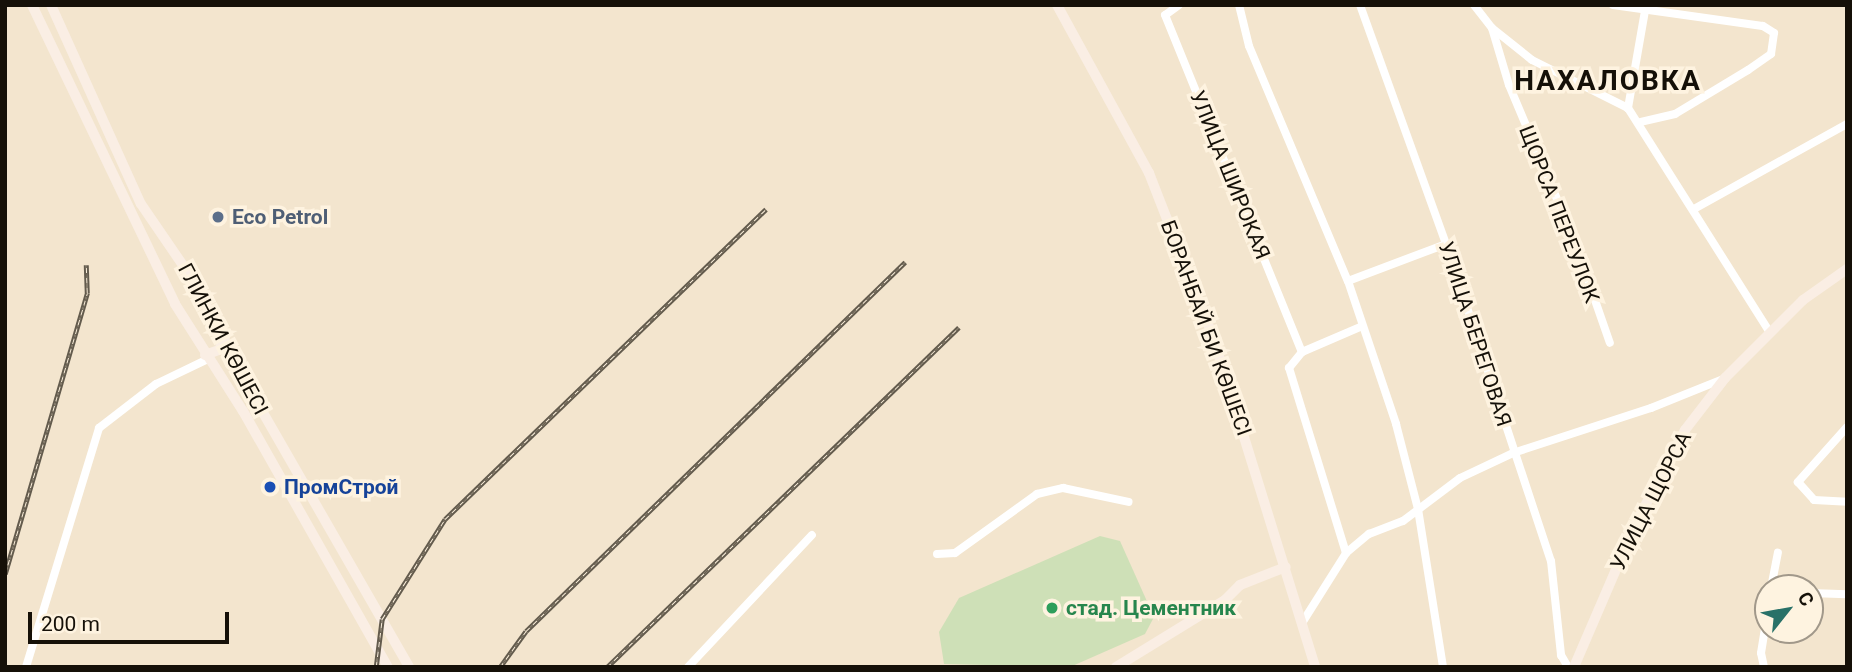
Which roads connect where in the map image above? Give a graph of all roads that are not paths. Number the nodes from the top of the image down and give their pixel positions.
1 (32, 5) edge
2 (51, 5) edge
3 (1057, 5) edge
4 (1180, 5) edge
5 (1239, 5) edge
6 (1360, 5) edge
7 (1474, 5) edge
8 (1614, 5) edge
9 (1646, 8) edge
10 (1492, 28) junction
11 (1628, 108) junction
12 (1640, 122) junction
13 (1847, 124) edge
14 (1694, 209) junction
15 (1446, 244) junction
16 (172, 247) junction
17 (150, 254) junction
18 (1847, 269) edge
19 (1348, 281) junction
20 (1360, 327) junction
21 (1770, 333) junction
22 (225, 337) junction
23 (1610, 343) dead end
24 (1302, 352) junction
25 (207, 357) junction
26 (1725, 378) junction
27 (1847, 427) edge
28 (1513, 453) junction
29 (1129, 502) dead end
30 (1847, 502) edge
31 (1418, 509) junction
32 (812, 535) dead end
33 (343, 550) junction
34 (1346, 553) junction
35 (1778, 553) dead end
36 (937, 554) dead end
37 (329, 562) junction
38 (1286, 567) junction
39 (1774, 574) edge
40 (1824, 593) edge
41 (1847, 594) edge
42 (1303, 623) junction
43 (1762, 644) edge
44 (26, 667) edge
45 (388, 667) edge
46 (409, 667) edge
47 (688, 667) edge
48 (1116, 667) edge
49 (1315, 667) edge
50 (1443, 667) edge
51 (1568, 667) edge
52 (1574, 667) edge
53 (1764, 667) edge

1 - 17 main road, ГЛИНКИ КӨШЕСІ
2 - 16 main road, ГЛИНКИ КӨШЕСІ
3 - 38 main road, БОРАНБАЙ БИ КӨШЕСІ
4 - 24 street, УЛИЦА ШИРОКАЯ
5 - 19 street
6 - 15 street, УЛИЦА БЕРЕГОВАЯ
7 - 10 street
8 - 9 street
9 - 11 street
9 - 12 street
10 - 11 street
10 - 23 street, ЩОРСА ПЕРЕУЛОК
11 - 12 street
12 - 14 street
13 - 14 street
14 - 21 street
15 - 19 street
15 - 28 street, УЛИЦА БЕРЕГОВАЯ
16 - 17 main road
16 - 22 main road, ГЛИНКИ КӨШЕСІ
17 - 25 main road, ГЛИНКИ КӨШЕСІ
18 - 21 main road, УЛИЦА ЩОРСА
19 - 20 street
20 - 24 street
20 - 31 street
21 - 26 main road, УЛИЦА ЩОРСА
22 - 25 main road
22 - 33 main road, ГЛИНКИ КӨШЕСІ
24 - 34 street
25 - 37 main road, ГЛИНКИ КӨШЕСІ
25 - 44 street
26 - 28 street
26 - 52 main road, УЛИЦА ЩОРСА
27 - 30 street
28 - 31 street
28 - 51 street, УЛИЦА БЕРЕГОВАЯ
29 - 36 street
31 - 34 street
31 - 50 street
32 - 47 street
33 - 37 main road
33 - 46 main road, ГЛИНКИ КӨШЕСІ
34 - 42 street
35 - 39 street
37 - 45 main road, ГЛИНКИ КӨШЕСІ
38 - 42 main road, БОРАНБАЙ БИ КӨШЕСІ
38 - 48 main road
40 - 41 street
42 - 49 main road, БОРАНБАЙ БИ КӨШЕСІ
43 - 53 street

